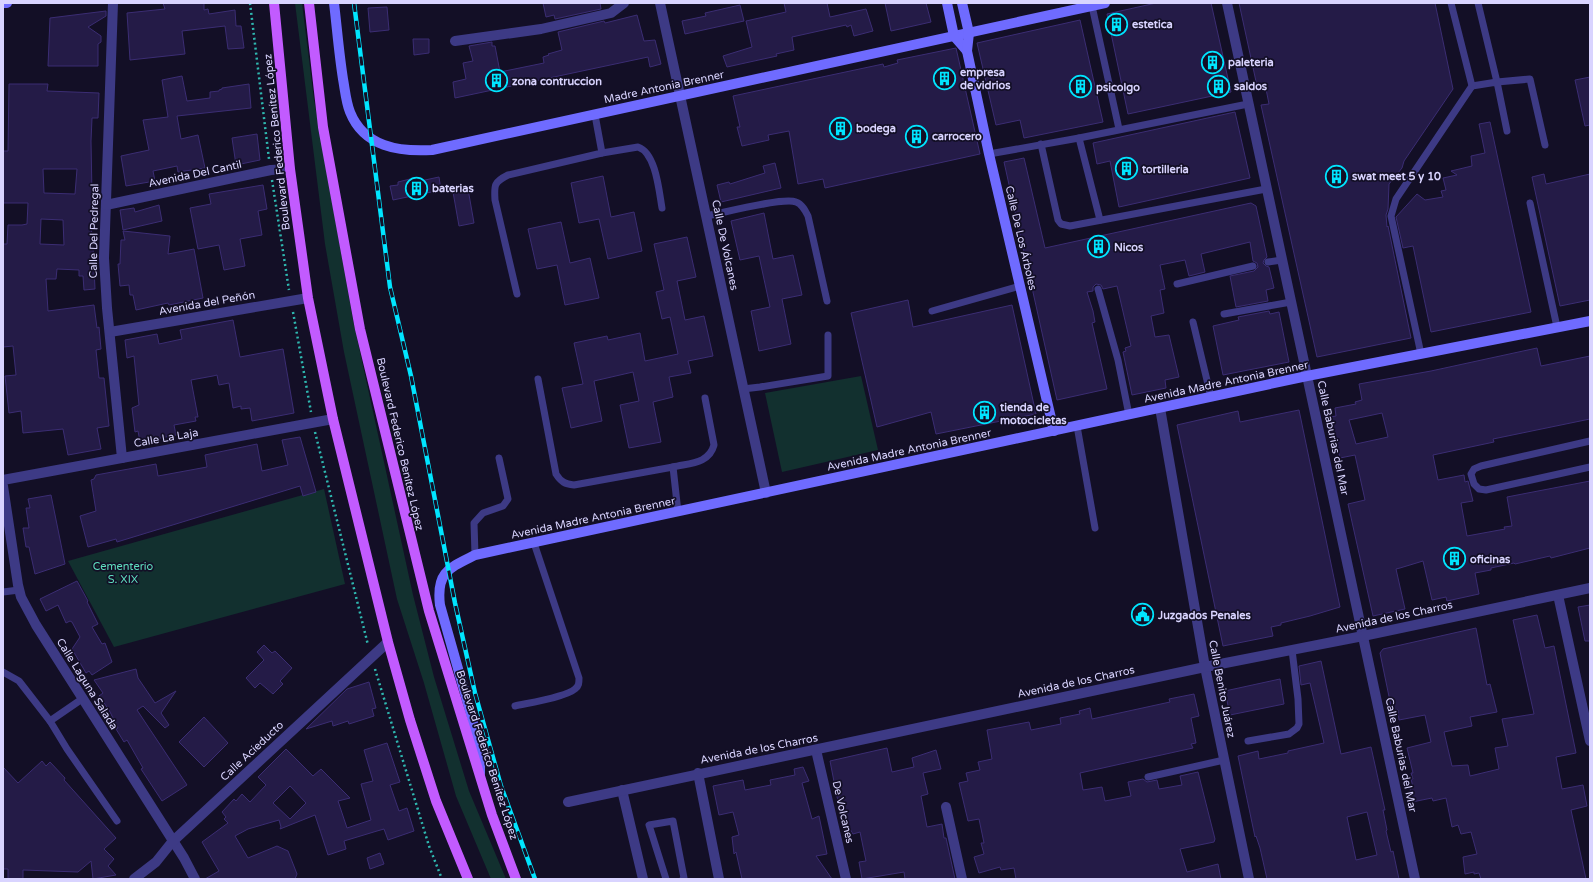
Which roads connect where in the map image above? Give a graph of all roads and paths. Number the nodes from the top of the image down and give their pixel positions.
1 (3, 3) edge
2 (7, 3) edge
3 (113, 3) edge
4 (274, 3) edge
5 (309, 3) edge
6 (334, 3) edge
7 (624, 3) edge
8 (660, 3) edge
9 (947, 3) edge
10 (962, 3) edge
11 (1105, 3) edge
12 (1227, 3) edge
13 (1451, 3) edge
14 (1478, 3) edge
15 (1092, 4) edge
16 (969, 33) junction
17 (954, 36) junction
18 (455, 41) dead end
19 (968, 51) junction
20 (1497, 82) junction
21 (1472, 86) junction
22 (680, 96) junction
23 (1248, 104) junction
24 (595, 115) junction
25 (1119, 129) junction
26 (1507, 131) dead end
27 (1079, 138) junction
28 (1041, 144) junction
29 (1545, 145) dead end
30 (602, 153) junction
31 (989, 154) junction
32 (290, 169) junction
33 (1266, 189) junction
34 (1530, 202) dead end
35 (106, 205) junction
36 (662, 208) dead end
37 (706, 216) junction
38 (1100, 220) junction
39 (1282, 260) junction
40 (1268, 262) dead end
41 (1253, 266) dead end
42 (1177, 284) dead end
43 (1020, 286) junction
44 (1098, 289) dead end
45 (517, 294) dead end
46 (308, 298) junction
47 (827, 301) dead end
48 (1291, 302) junction
49 (932, 311) dead end
50 (1224, 314) dead end
51 (1590, 321) edge
52 (1193, 322) dead end
53 (1557, 328) junction
54 (110, 332) junction
55 (828, 335) dead end
56 (1422, 354) junction
57 (1307, 376) junction
58 (538, 379) dead end
59 (743, 388) junction
60 (1210, 397) junction
61 (705, 398) dead end
62 (1160, 408) junction
63 (1129, 415) junction
64 (333, 419) junction
65 (1077, 426) junction
66 (1054, 431) junction
67 (1590, 441) edge
68 (122, 458) junction
69 (499, 458) dead end
70 (673, 467) junction
71 (1590, 467) edge
72 (3, 480) edge
73 (3, 486) edge
74 (766, 493) junction
75 (678, 512) junction
76 (1095, 528) dead end
77 (534, 543) junction
78 (475, 555) junction
79 (1590, 588) edge
80 (19, 590) junction
81 (3, 592) edge
82 (1558, 595) junction
83 (1363, 636) junction
84 (388, 642) junction
85 (1292, 650) junction
86 (1205, 667) junction
87 (3, 672) edge
88 (82, 699) junction
89 (515, 706) dead end
90 (50, 721) junction
91 (1248, 741) dead end
92 (1590, 741) edge
93 (816, 750) junction
94 (1224, 760) junction
95 (698, 774) junction
96 (480, 777) junction
97 (1148, 777) dead end
98 (622, 790) junction
99 (568, 802) dead end
100 (946, 807) dead end
101 (117, 821) dead end
102 (172, 842) junction
103 (134, 879) edge
104 (195, 879) edge
105 (468, 879) edge
106 (516, 879) edge
107 (643, 879) edge
108 (666, 879) edge
109 (683, 879) edge
110 (719, 879) edge
111 (846, 879) edge
112 (962, 879) edge
113 (1249, 879) edge
114 (1414, 879) edge

1 - 2 street
3 - 35 street, Calle Del Pedregal
4 - 32 main road, Boulevard Federico Benítez López
5 - 96 main road, Boulevard Federico Benítez López
6 - 24 street, Madre Antonia Brenner
7 - 18 street
8 - 22 street, Calle De Volcanes
9 - 17 street
10 - 16 street, Calle De Los Árboles
11 - 15 street, Madre Antonia Brenner
12 - 23 street, Calle Baburias del Mar
13 - 21 lane
14 - 20 lane
15 - 16 street, Madre Antonia Brenner
15 - 25 lane
16 - 17 street, Madre Antonia Brenner
16 - 19 street, Calle De Los Árboles
17 - 19 street
17 - 22 street, Madre Antonia Brenner
19 - 31 street, Calle De Los Árboles
20 - 21 lane
20 - 26 lane
20 - 29 lane
21 - 56 lane
22 - 24 street, Madre Antonia Brenner
22 - 37 street, Calle De Volcanes
23 - 25 lane
23 - 33 street, Calle Baburias del Mar
24 - 30 lane
25 - 27 lane
27 - 28 lane
27 - 38 lane
28 - 31 lane
28 - 38 lane
30 - 36 lane
30 - 45 lane
31 - 43 street, Calle De Los Árboles
32 - 35 street, Avenida Del Cantil
32 - 46 main road, Boulevard Federico Benítez López
33 - 38 lane
33 - 39 street, Calle Baburias del Mar
34 - 53 lane
35 - 54 street, Calle Del Pedregal
37 - 47 lane
37 - 59 street, Calle De Volcanes
39 - 40 lane
39 - 48 street, Calle Baburias del Mar
41 - 42 lane
43 - 49 lane
43 - 66 street, Calle De Los Árboles
44 - 63 lane
46 - 54 street, Avenida del Peñón
46 - 64 main road, Boulevard Federico Benítez López
48 - 50 lane
48 - 57 street, Calle Baburias del Mar
51 - 53 street, Avenida Madre Antonia Brenner
52 - 60 lane
53 - 56 street, Avenida Madre Antonia Brenner
54 - 68 street, Calle Del Pedregal
55 - 59 lane
56 - 57 street, Avenida Madre Antonia Brenner
57 - 60 street, Avenida Madre Antonia Brenner
57 - 83 street, Calle Baburias del Mar
58 - 70 lane
59 - 74 street, Calle De Volcanes
60 - 62 street, Avenida Madre Antonia Brenner
61 - 70 lane
62 - 63 street, Avenida Madre Antonia Brenner
62 - 86 street, Calle Benito Juárez
63 - 65 street, Avenida Madre Antonia Brenner
64 - 68 street, Calle La Laja
64 - 84 main road, Boulevard Federico Benítez López
65 - 66 street, Avenida Madre Antonia Brenner
65 - 76 lane
66 - 74 street, Avenida Madre Antonia Brenner
67 - 71 lane
68 - 72 street, Calle La Laja
69 - 78 lane
70 - 75 lane
73 - 80 street, Calle Laguna Salada
74 - 75 street, Avenida Madre Antonia Brenner
75 - 77 street, Avenida Madre Antonia Brenner
77 - 78 street, Avenida Madre Antonia Brenner
77 - 89 lane
78 - 96 street, Avenida Madre Antonia Brenner
79 - 82 street, Avenida de los Charros
80 - 81 lane
80 - 88 street, Calle Laguna Salada
82 - 83 street, Avenida de los Charros
82 - 92 street
83 - 85 street, Avenida de los Charros
83 - 114 street, Calle Baburias del Mar
84 - 102 street, Calle Acieducto
84 - 105 main road, Boulevard Federico Benítez López
85 - 86 street, Avenida de los Charros
85 - 91 lane
86 - 93 street, Avenida de los Charros
86 - 94 street, Calle Benito Juárez
87 - 90 lane
88 - 90 lane
88 - 102 street, Calle Laguna Salada
90 - 101 lane
93 - 95 street, Avenida de los Charros
93 - 111 street, De Volcanes
94 - 97 lane
94 - 113 street, Calle Benito Juárez
95 - 98 street, Avenida de los Charros
95 - 110 street
96 - 106 main road, Boulevard Federico Benítez López
98 - 99 street, Avenida de los Charros
98 - 107 street
100 - 112 street
102 - 103 street, Calle Acieducto
102 - 104 street, Calle Laguna Salada
108 - 109 lane

